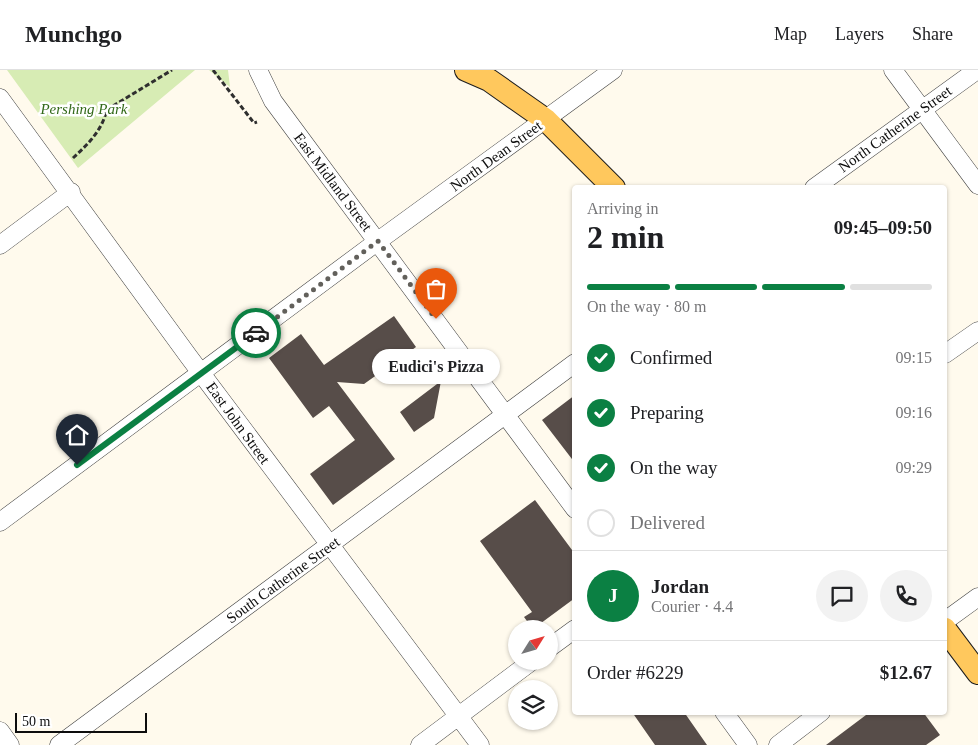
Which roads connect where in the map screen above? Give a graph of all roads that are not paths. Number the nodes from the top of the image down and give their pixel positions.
1 (258, 70) edge
2 (466, 70) edge
3 (613, 70) edge
4 (893, 70) edge
5 (977, 70) edge
6 (0, 98) edge
7 (922, 109) junction
8 (546, 120) junction
9 (611, 185) edge
10 (818, 185) edge
11 (978, 185) edge
12 (71, 192) junction
13 (378, 241) junction
14 (0, 245) edge
15 (978, 331) edge
16 (947, 353) edge
17 (572, 365) edge
18 (202, 373) junction
19 (506, 413) junction
20 (572, 505) edge
21 (0, 522) edge
22 (329, 546) junction
23 (978, 597) edge
24 (947, 620) edge
25 (572, 630) edge
26 (947, 632) edge
27 (558, 641) edge
28 (520, 670) edge
29 (978, 673) edge
30 (726, 715) edge
31 (818, 715) edge
32 (459, 716) junction
33 (0, 731) edge
34 (10, 745) edge
35 (59, 745) edge
36 (420, 745) edge
37 (480, 745) edge
38 (748, 745) edge
39 (778, 745) edge

1 - 13 street, East Midland Street
2 - 8 main road
3 - 8 street, North Dean Street
4 - 7 street
5 - 7 street, North Catherine Street
6 - 12 street, East John Street
7 - 10 street, North Catherine Street
7 - 11 street
8 - 9 main road
8 - 13 street, North Dean Street
12 - 14 street
12 - 18 street, East John Street
13 - 18 street, North Dean Street
13 - 19 street, East Midland Street
15 - 16 street
17 - 19 street
18 - 21 street, North Dean Street
18 - 22 street, East John Street
19 - 20 street, East Midland Street
19 - 22 street, South Catherine Street
22 - 32 street, East John Street
22 - 35 street, South Catherine Street
23 - 24 street
25 - 27 street
26 - 29 main road
28 - 32 street
30 - 38 street
31 - 39 street
32 - 36 street
32 - 37 street, East John Street
33 - 34 street

